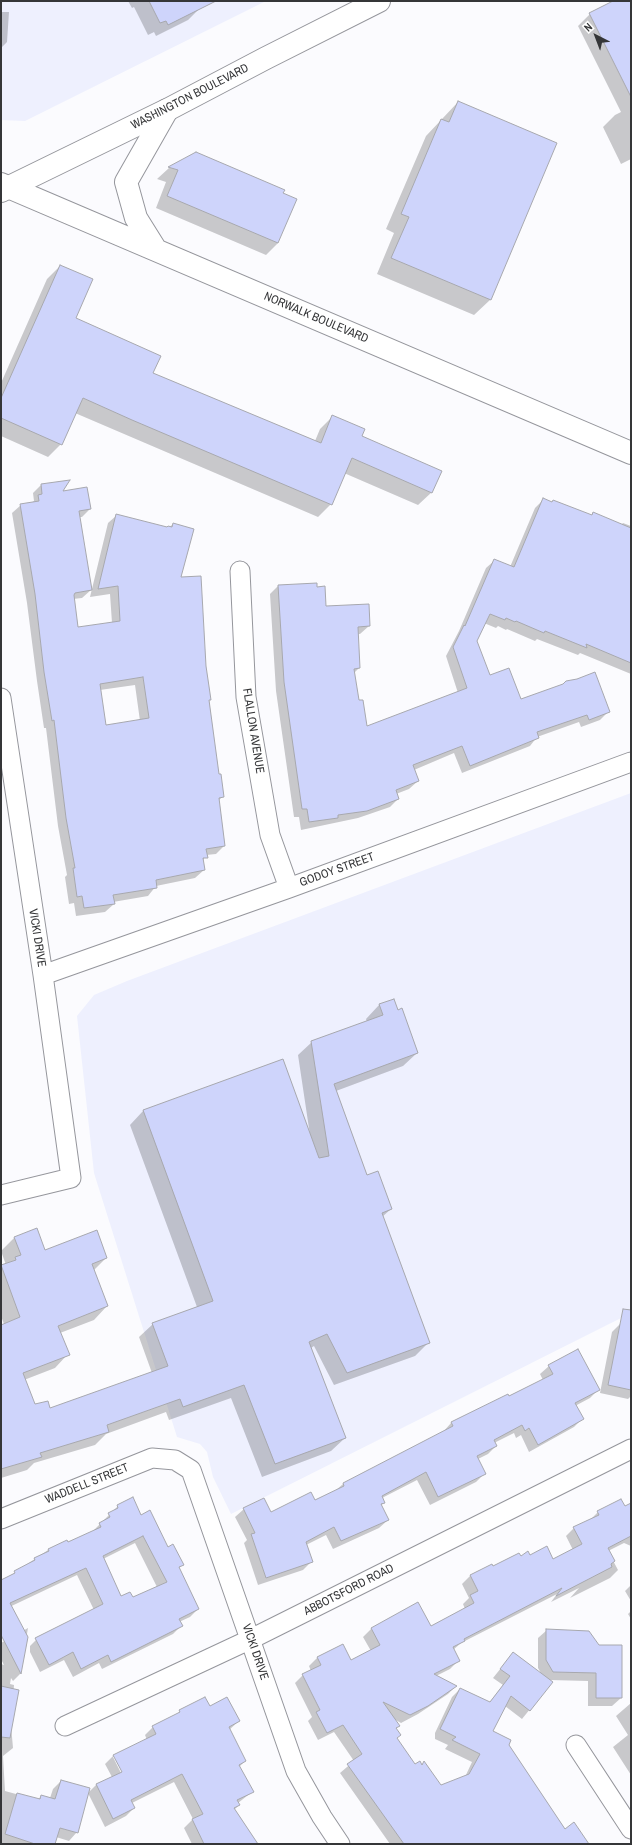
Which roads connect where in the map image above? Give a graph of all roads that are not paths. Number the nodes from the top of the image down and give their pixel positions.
1 (379, 1) edge
2 (167, 110) junction
3 (4, 188) edge
4 (156, 250) junction
5 (631, 453) edge
6 (240, 571) dead end
7 (1, 698) edge
8 (631, 762) edge
9 (289, 888) junction
10 (43, 975) junction
11 (1, 1195) edge
12 (631, 1449) edge
13 (176, 1460) joint
14 (1, 1519) edge
15 (251, 1639) junction
16 (65, 1726) dead end
17 (576, 1745) dead end
18 (631, 1830) edge
19 (340, 1844) edge

1 - 2 main road, WASHINGTON BOULEVARD
2 - 3 main road, WASHINGTON BOULEVARD
2 - 4 main road
3 - 4 main road, NORWALK BOULEVARD
4 - 5 main road, NORWALK BOULEVARD
6 - 9 street, FLALLON AVENUE
7 - 10 street, VICKI DRIVE
8 - 9 street, GODOY STREET
9 - 10 street, GODOY STREET
10 - 11 street, VICKI DRIVE
12 - 15 street, ABBOTSFORD ROAD
13 - 14 street, WADDELL STREET
13 - 15 street, VICKI DRIVE
15 - 16 street, ABBOTSFORD ROAD
15 - 19 street, VICKI DRIVE
17 - 18 street

